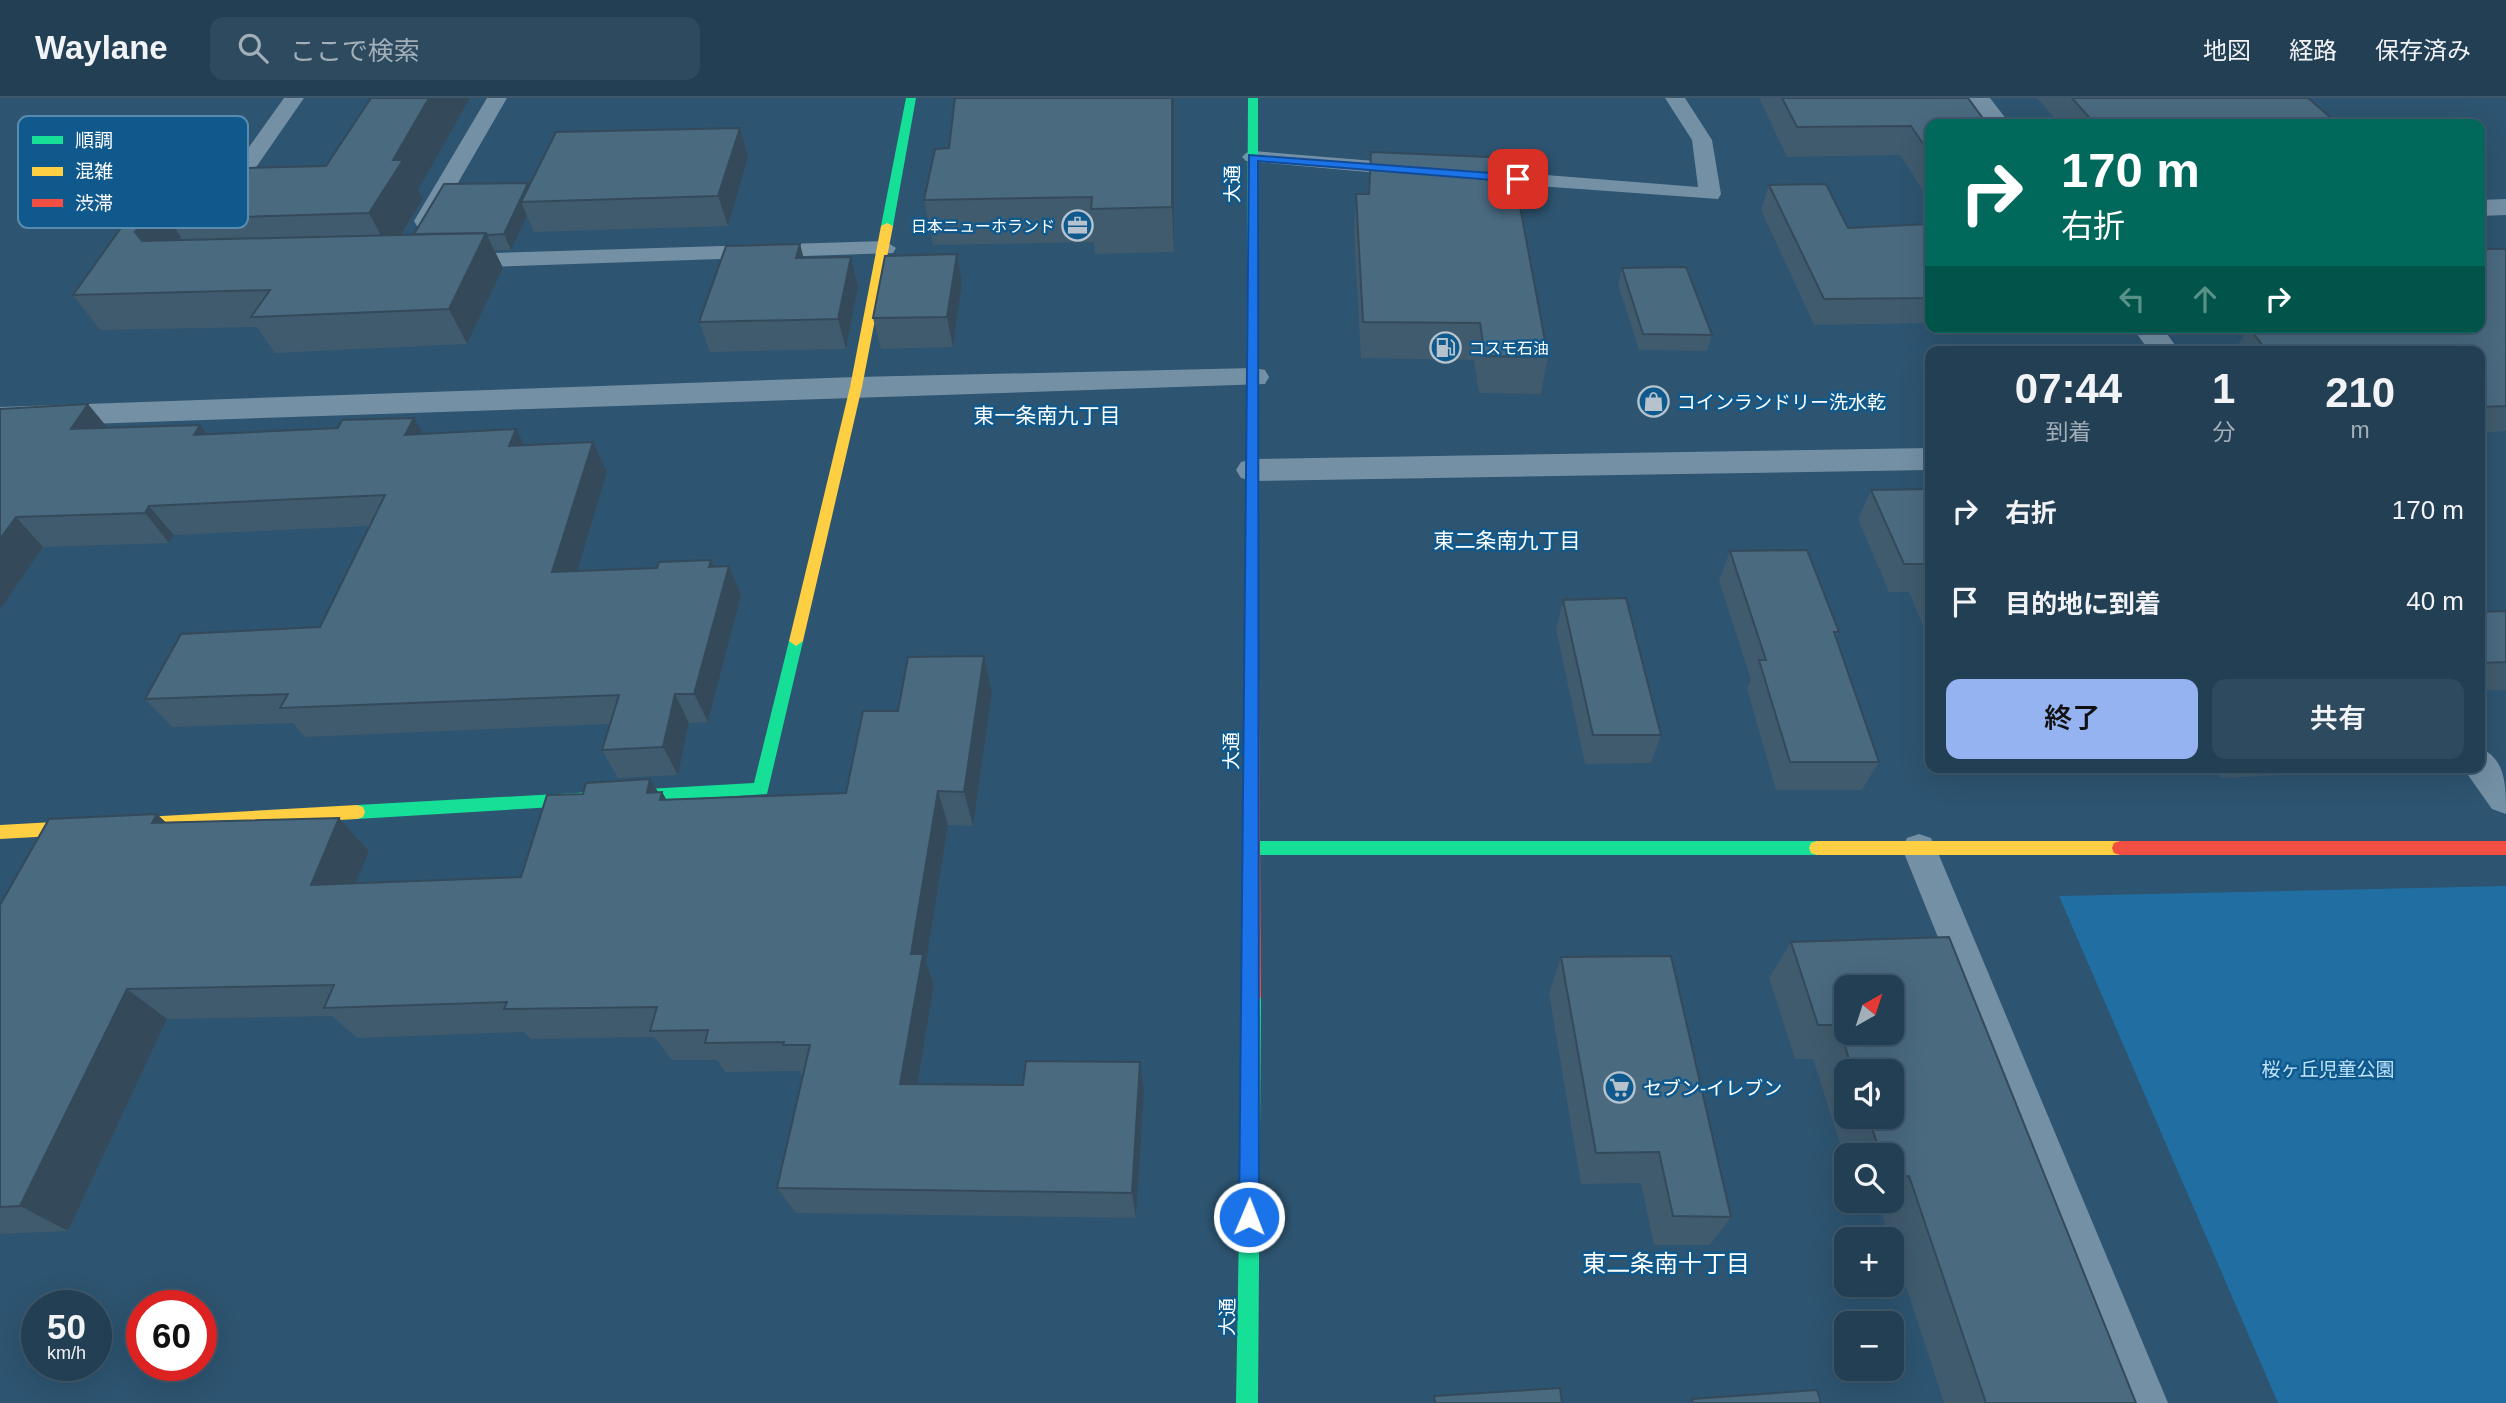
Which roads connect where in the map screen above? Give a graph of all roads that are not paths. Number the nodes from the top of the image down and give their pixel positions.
1 (294, 98) edge
2 (497, 98) edge
3 (911, 98) edge
4 (1253, 98) edge
5 (1675, 98) edge
6 (1977, 98) edge
7 (1993, 119) edge
8 (1253, 157) junction
9 (248, 163) edge
10 (2506, 207) edge
11 (2485, 208) edge
12 (414, 239) edge
13 (885, 248) junction
14 (428, 261) edge
15 (1254, 377) junction
16 (856, 387) junction
17 (0, 417) edge
18 (1925, 459) edge
19 (1252, 470) junction
20 (2485, 770) edge
21 (2506, 797) edge
22 (0, 832) edge
23 (1252, 848) junction
24 (1919, 848) junction
25 (2506, 848) edge
26 (1247, 1403) edge
27 (2147, 1403) edge

1 - 9 lane
2 - 12 lane
3 - 13 street
4 - 8 street, 大通
5 - 8 lane
6 - 7 street
8 - 15 street, 大通
10 - 11 street
13 - 14 lane
13 - 16 street
15 - 16 street
15 - 19 street, 大通
16 - 17 street
16 - 22 street
18 - 19 street
19 - 23 street, 大通
20 - 21 street
23 - 24 street
23 - 26 street, 大通
24 - 25 street
24 - 27 lane

